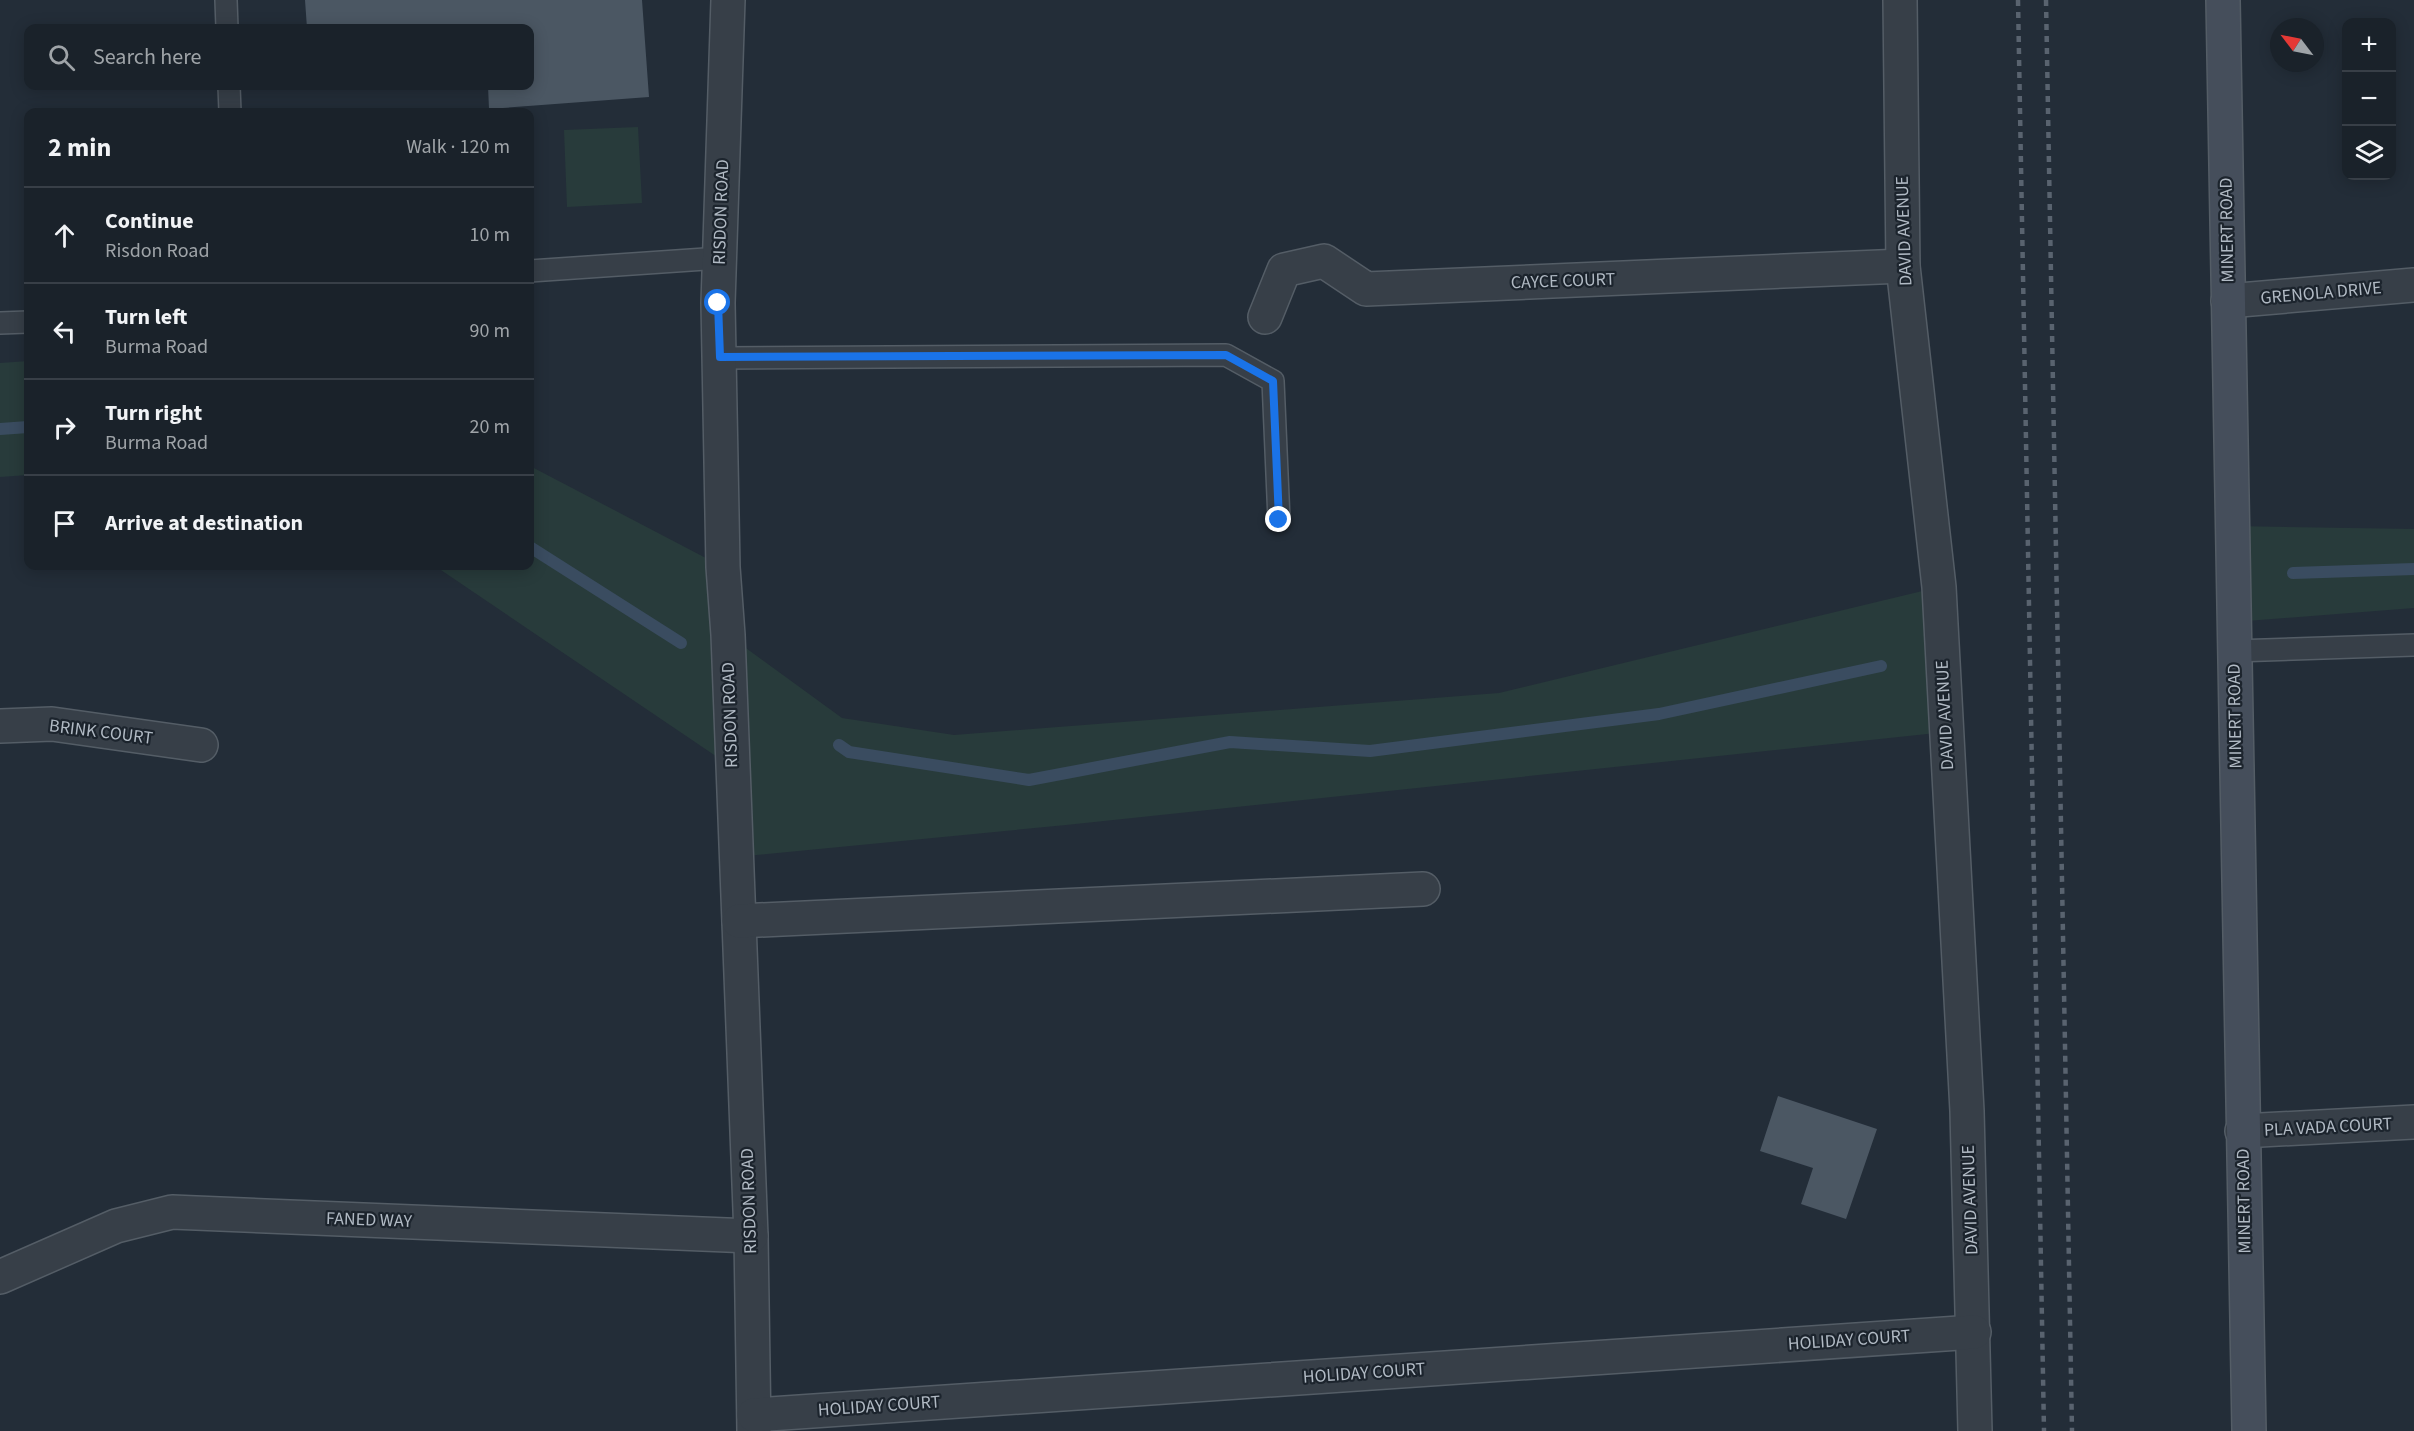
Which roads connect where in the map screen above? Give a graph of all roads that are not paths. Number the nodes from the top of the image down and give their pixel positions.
1 (226, 0) edge
2 (728, 0) edge
3 (1900, 0) edge
4 (2223, 0) edge
5 (227, 24) edge
6 (230, 90) edge
7 (230, 108) edge
8 (720, 258) junction
9 (1903, 266) junction
10 (534, 271) edge
11 (2414, 285) edge
12 (2228, 301) junction
13 (1265, 317) dead end
14 (24, 322) edge
15 (0, 323) edge
16 (720, 357) junction
17 (1279, 520) dead end
18 (2414, 645) edge
19 (2234, 651) junction
20 (0, 726) edge
21 (201, 745) dead end
22 (1423, 889) dead end
23 (739, 921) junction
24 (2414, 1122) edge
25 (2242, 1131) junction
26 (751, 1236) junction
27 (0, 1277) edge
28 (1974, 1332) junction
29 (754, 1423) edge
30 (1975, 1431) edge
31 (2249, 1431) edge

1 - 5 lane
2 - 8 street, RISDON ROAD
3 - 9 street, DAVID AVENUE
4 - 12 street, MINERT ROAD
6 - 7 lane
8 - 10 lane
8 - 16 street, RISDON ROAD
9 - 13 street, CAYCE COURT
9 - 28 street, DAVID AVENUE
11 - 12 street, GRENOLA DRIVE
12 - 19 street, MINERT ROAD
14 - 15 lane
16 - 17 lane
16 - 23 street, RISDON ROAD
18 - 19 lane
19 - 25 street, MINERT ROAD
20 - 21 street, BRINK COURT
22 - 23 street
23 - 26 street, RISDON ROAD
24 - 25 street, PLA VADA COURT
25 - 31 street, MINERT ROAD
26 - 27 street, FANED WAY
26 - 29 street, RISDON ROAD
28 - 29 street, HOLIDAY COURT
28 - 30 street, DAVID AVENUE

